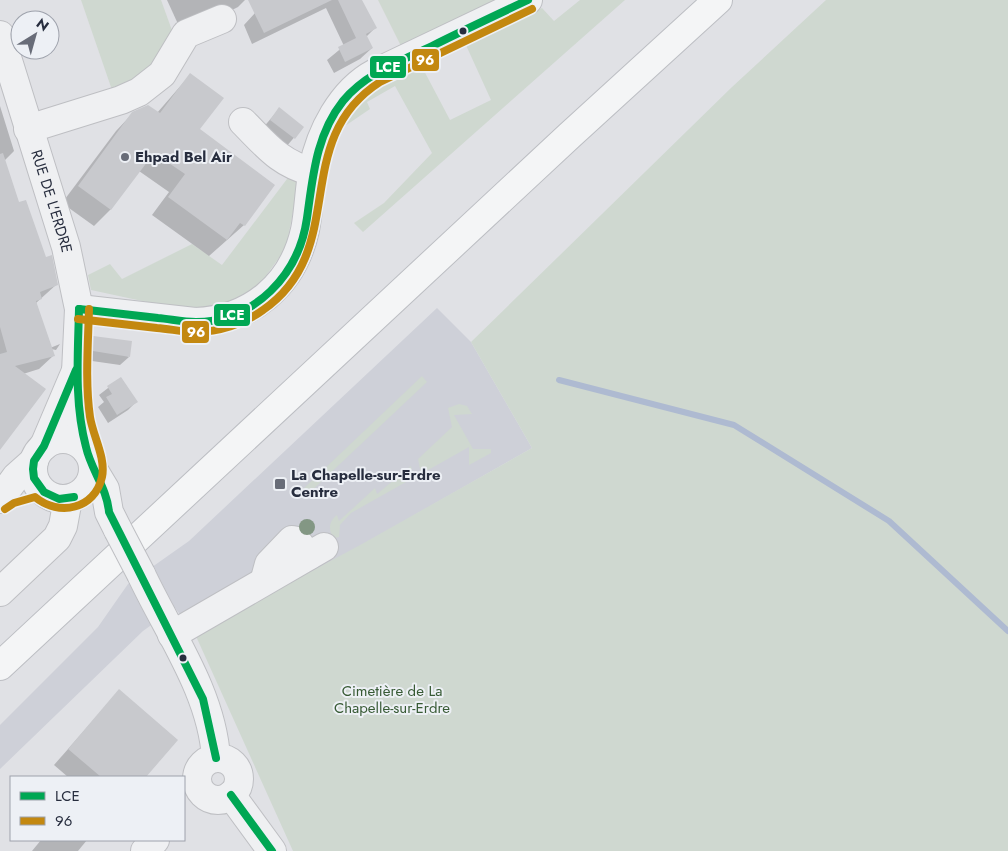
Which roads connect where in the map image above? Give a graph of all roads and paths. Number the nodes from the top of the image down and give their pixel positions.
1 (528, 0) edge
2 (718, 0) edge
3 (222, 19) dead end
4 (0, 35) edge
5 (243, 122) dead end
6 (28, 129) junction
7 (312, 172) junction
8 (79, 308) junction
9 (76, 372) junction
10 (90, 460) junction
11 (39, 464) junction
12 (71, 498) junction
13 (0, 500) edge
14 (114, 521) junction
15 (316, 552) dead end
16 (0, 592) edge
17 (172, 635) junction
18 (0, 666) edge
19 (216, 758) junction
20 (230, 795) junction
21 (192, 797) edge
22 (153, 841) edge
23 (145, 851) edge
24 (272, 851) edge

1 - 7 street
2 - 18 main road
3 - 6 street
4 - 6 street, RUE DE L'ERDRE
5 - 7 street
6 - 8 street, RUE DE L'ERDRE
7 - 8 street
8 - 9 street, RUE DE L'ERDRE
9 - 10 street, RUE DE L'ERDRE
9 - 11 street, RUE DE L'ERDRE
10 - 11 street
10 - 12 street
10 - 14 street, RUE DE L'ERDRE
11 - 12 street
11 - 13 street
12 - 14 street
12 - 16 street
14 - 17 street, RUE DE L'ERDRE, bridge
15 - 17 street
17 - 19 street, RUE DE L'ERDRE
19 - 20 street
19 - 21 street
20 - 21 street
20 - 24 street
22 - 23 street

